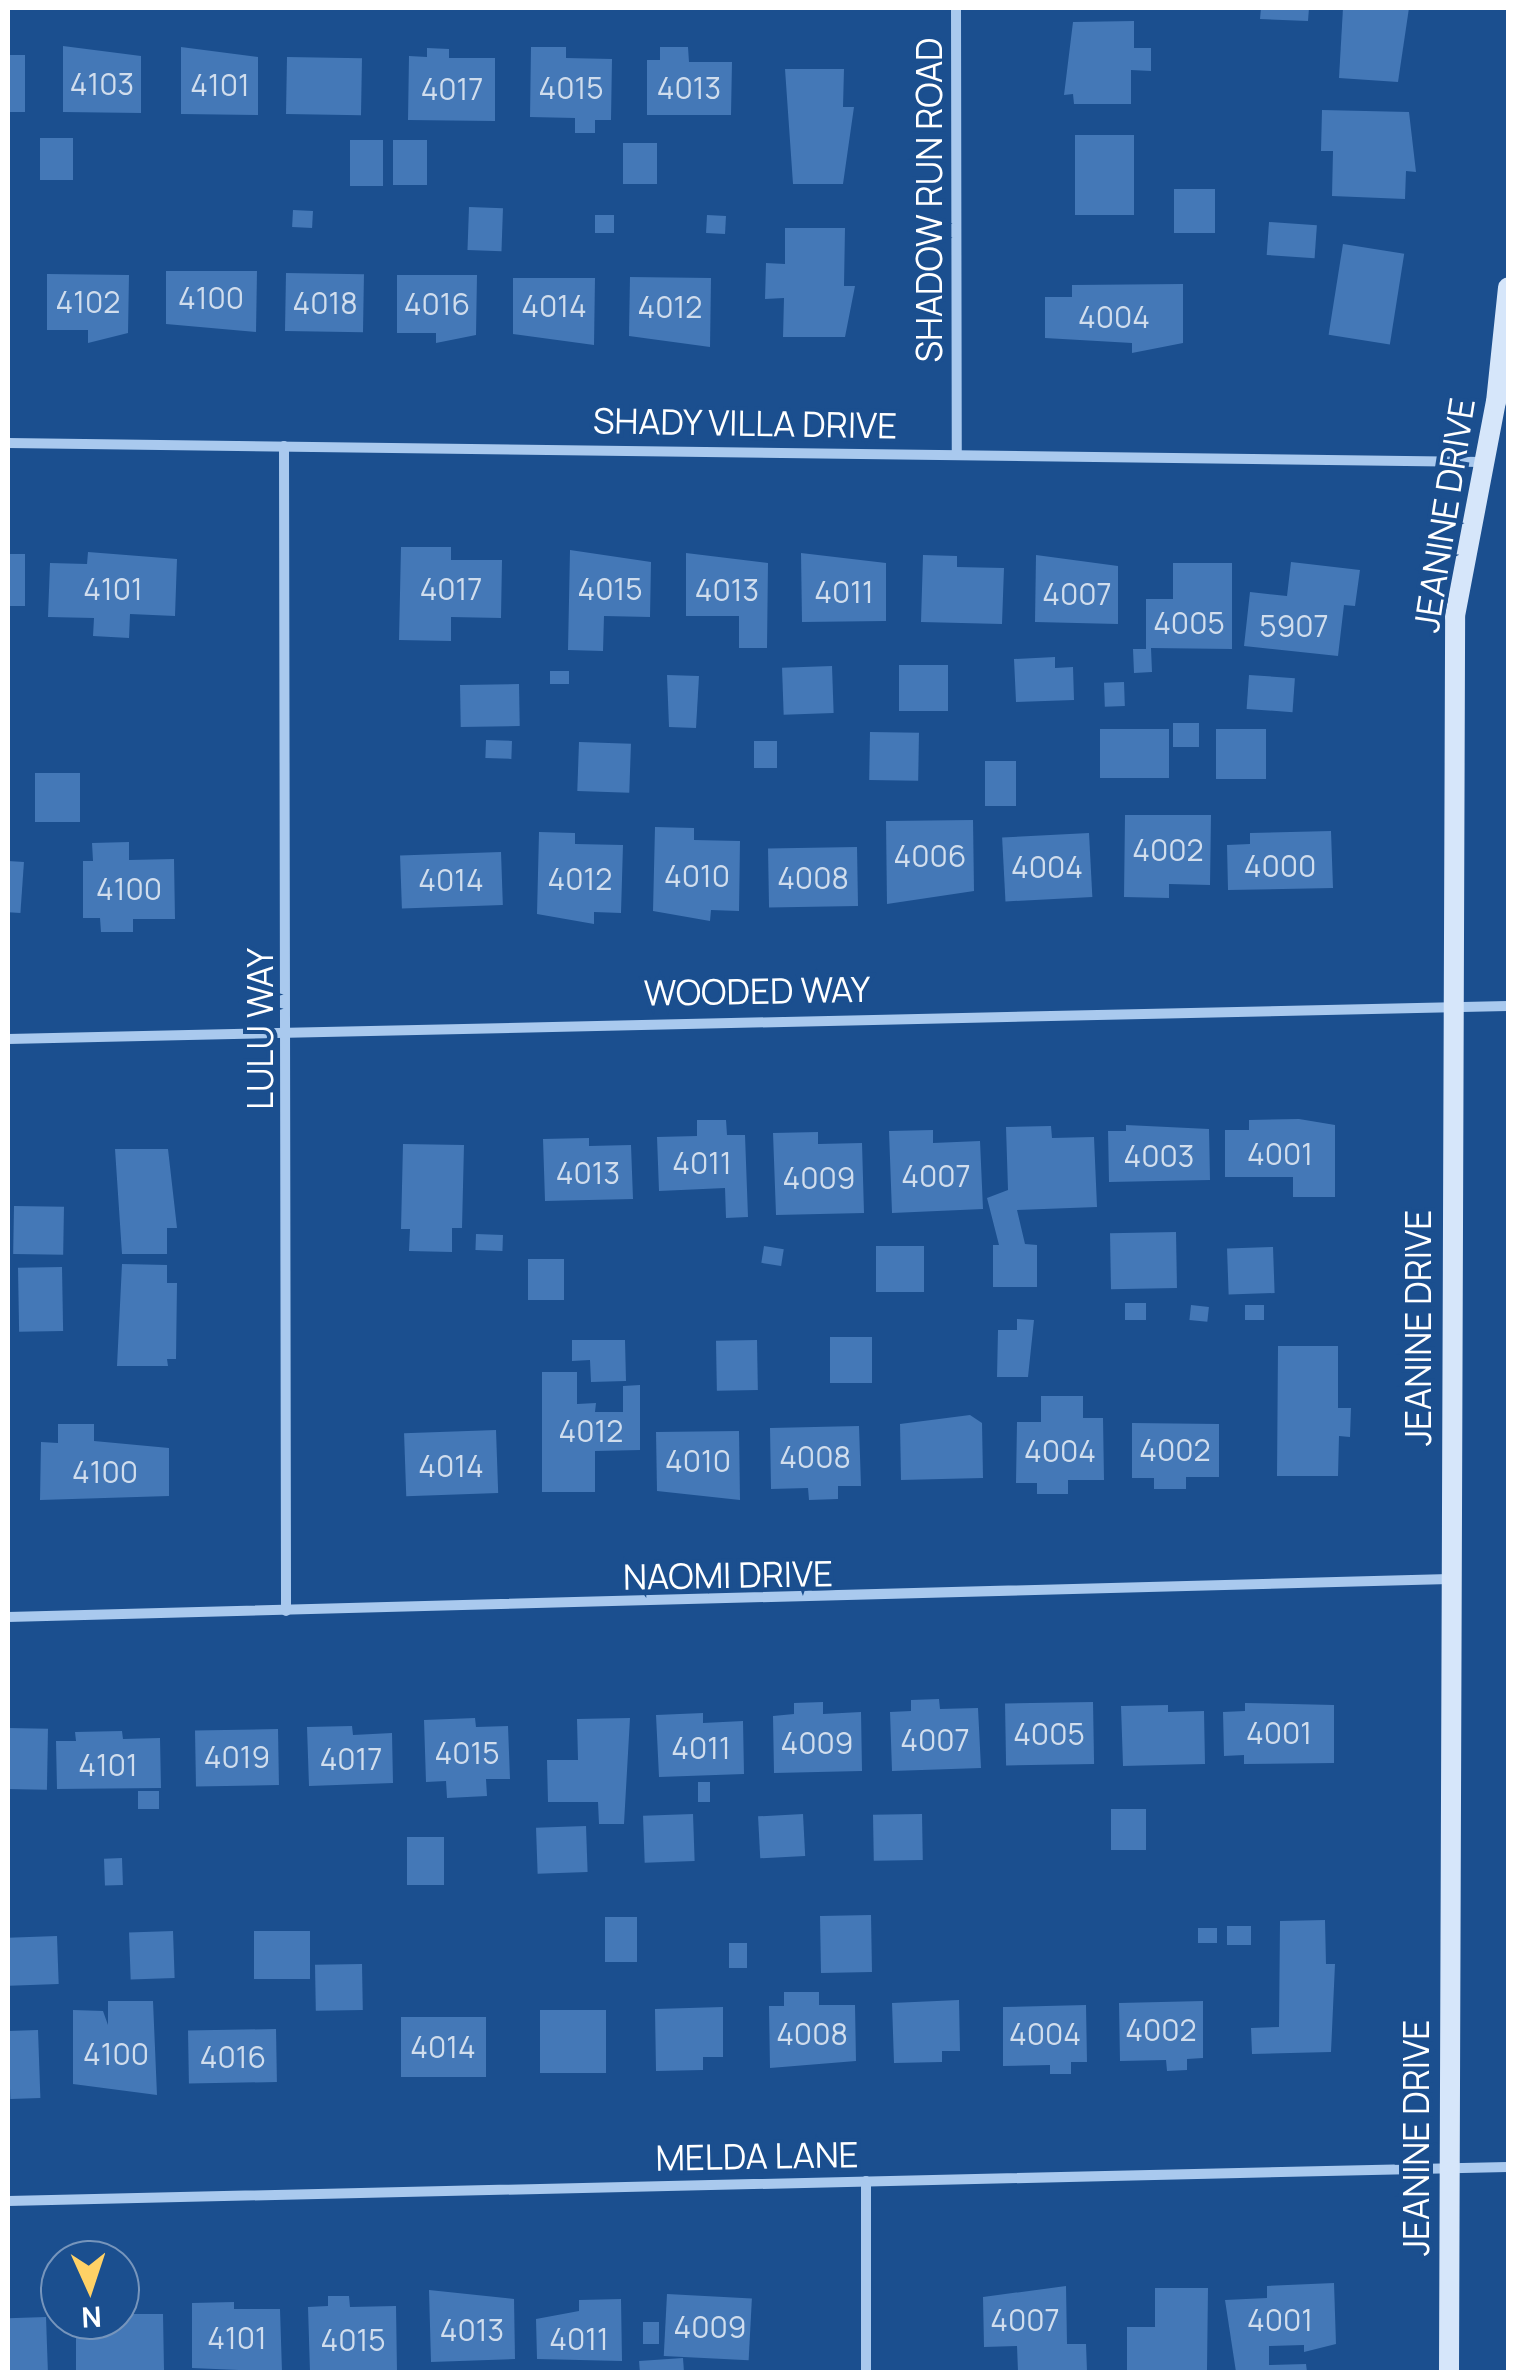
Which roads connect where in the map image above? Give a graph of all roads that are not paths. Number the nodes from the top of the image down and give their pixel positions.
1 (956, 8) edge
2 (1508, 288) edge
3 (8, 443) edge
4 (284, 446) junction
5 (957, 452) junction
6 (1483, 462) junction
7 (1508, 1006) edge
8 (1454, 1008) junction
9 (288, 1032) junction
10 (8, 1039) edge
11 (1449, 1579) junction
12 (286, 1611) junction
13 (8, 1618) edge
14 (1508, 2167) edge
15 (1447, 2168) junction
16 (866, 2180) junction
17 (8, 2200) edge
18 (866, 2372) edge
19 (1449, 2372) edge

1 - 5 street, SHADOW RUN ROAD
2 - 6 street, JEANINE DRIVE
3 - 4 street, SHADY VILLA DRIVE
4 - 5 street, SHADY VILLA DRIVE
4 - 9 street, LULU WAY
5 - 6 street, SHADY VILLA DRIVE
6 - 8 street, JEANINE DRIVE
7 - 8 street, WOODED WAY
8 - 9 street, WOODED WAY
8 - 11 street, JEANINE DRIVE
9 - 10 street, WOODED WAY
9 - 12 street, LULU WAY
11 - 12 street, NAOMI DRIVE
11 - 15 street, JEANINE DRIVE
12 - 13 street, NAOMI DRIVE
14 - 15 street, MELDA LANE
15 - 16 street, MELDA LANE
15 - 19 street, JEANINE DRIVE
16 - 17 street, MELDA LANE
16 - 18 street

